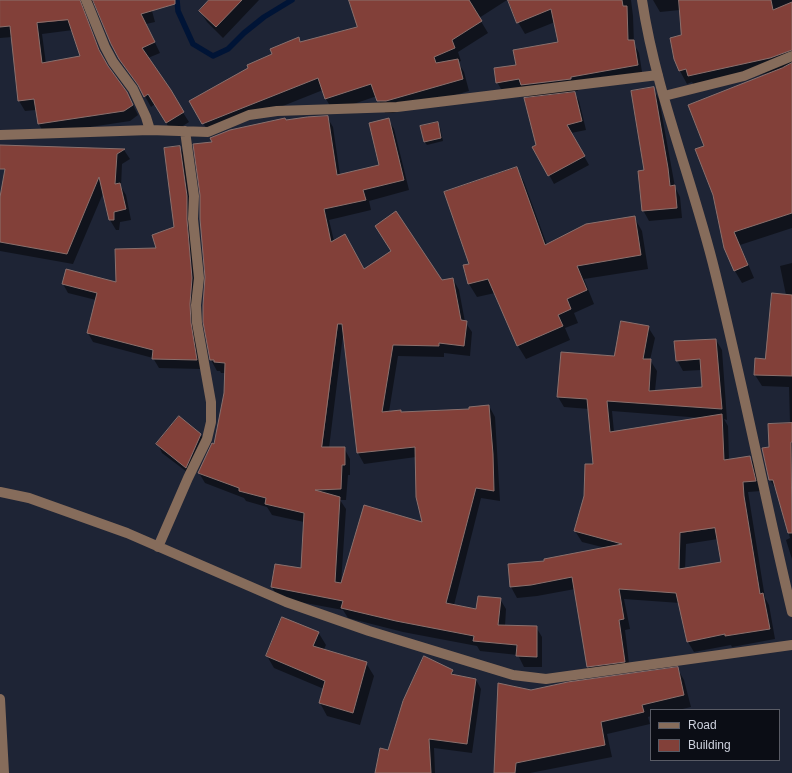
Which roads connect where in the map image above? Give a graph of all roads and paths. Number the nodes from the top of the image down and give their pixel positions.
1 (86, 0) edge
2 (642, 0) edge
3 (792, 56) edge
4 (658, 75) junction
5 (664, 96) junction
6 (150, 130) junction
7 (185, 131) junction
8 (0, 134) edge
9 (0, 492) edge
10 (158, 547) junction
11 (792, 612) edge
12 (792, 645) edge
13 (0, 699) edge
14 (4, 773) edge

1 - 6 street
2 - 4 street
3 - 5 street
4 - 5 street
4 - 7 street
5 - 11 street
6 - 7 street
6 - 8 street
7 - 10 street
9 - 10 street
10 - 12 street
13 - 14 street

